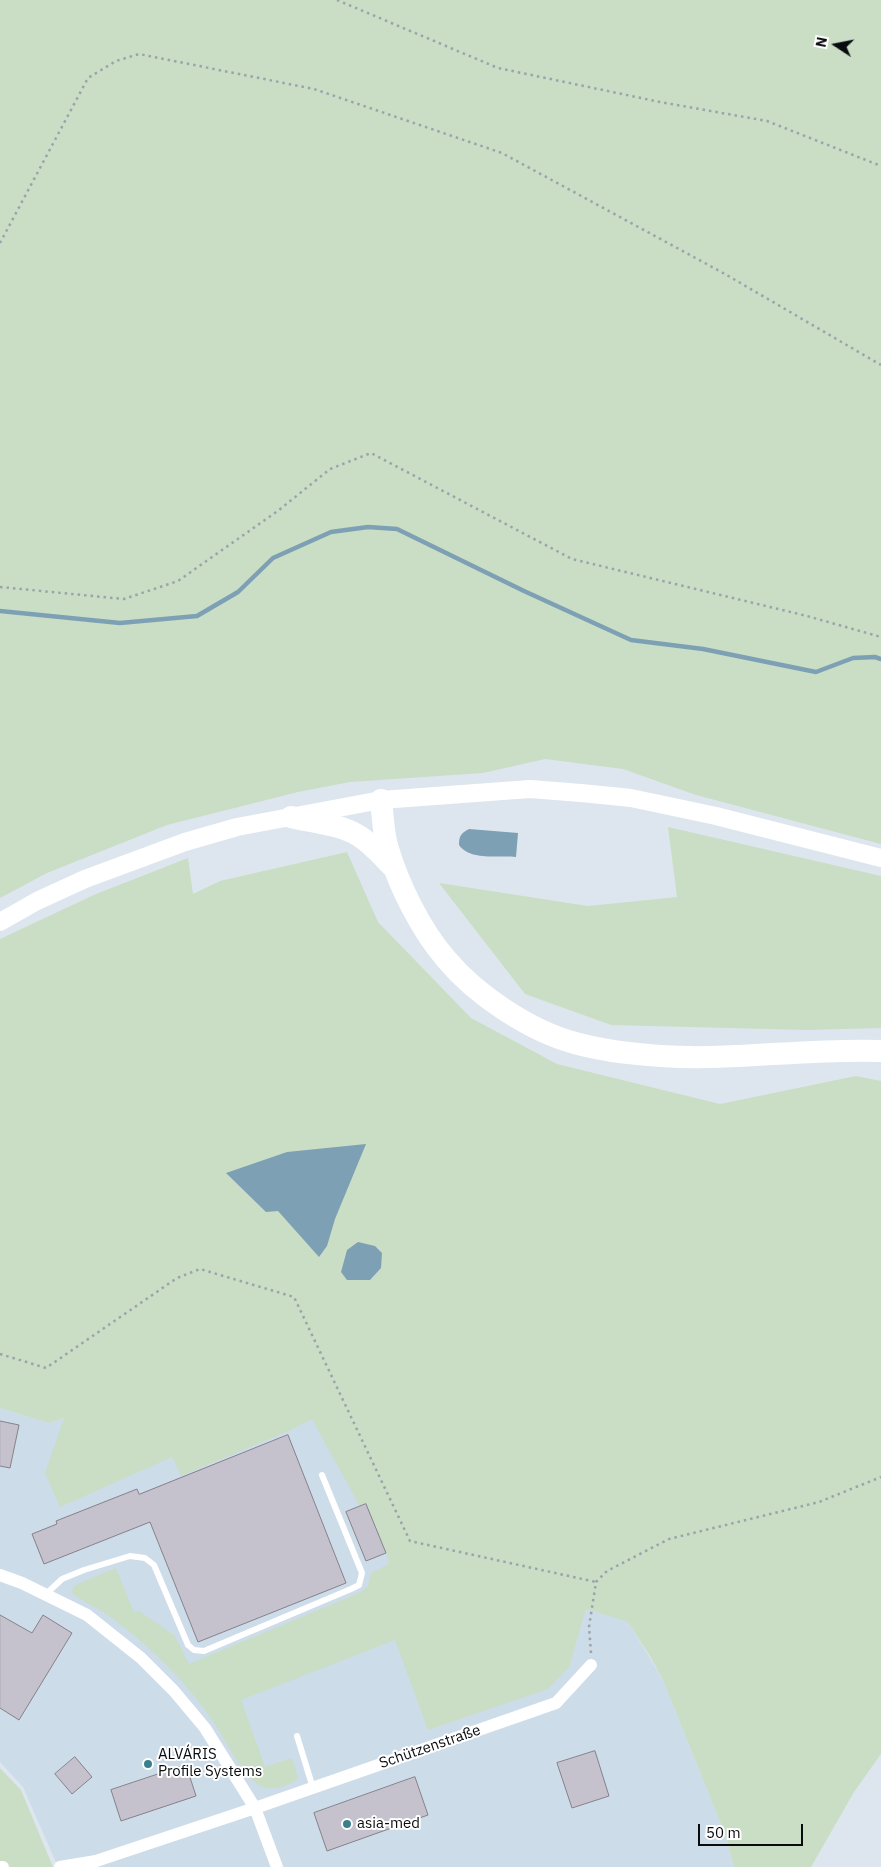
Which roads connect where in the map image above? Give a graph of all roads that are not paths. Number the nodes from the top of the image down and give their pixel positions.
1 (381, 800) junction
2 (291, 817) junction
3 (881, 858) edge
4 (394, 868) junction
5 (0, 922) edge
6 (881, 1052) edge
7 (322, 1475) dead end
8 (0, 1575) edge
9 (46, 1594) junction
10 (591, 1665) road end
11 (296, 1736) dead end
12 (313, 1788) junction
13 (255, 1808) junction
14 (60, 1867) edge
15 (276, 1867) edge

1 - 2 main road
1 - 3 main road
1 - 4 highway
2 - 4 highway
2 - 5 main road
4 - 6 highway
7 - 9 lane
8 - 9 street
9 - 13 street
10 - 12 street, Schützenstraße
11 - 12 lane
12 - 13 street, Schützenstraße
13 - 14 street, Schützenstraße
13 - 15 street

